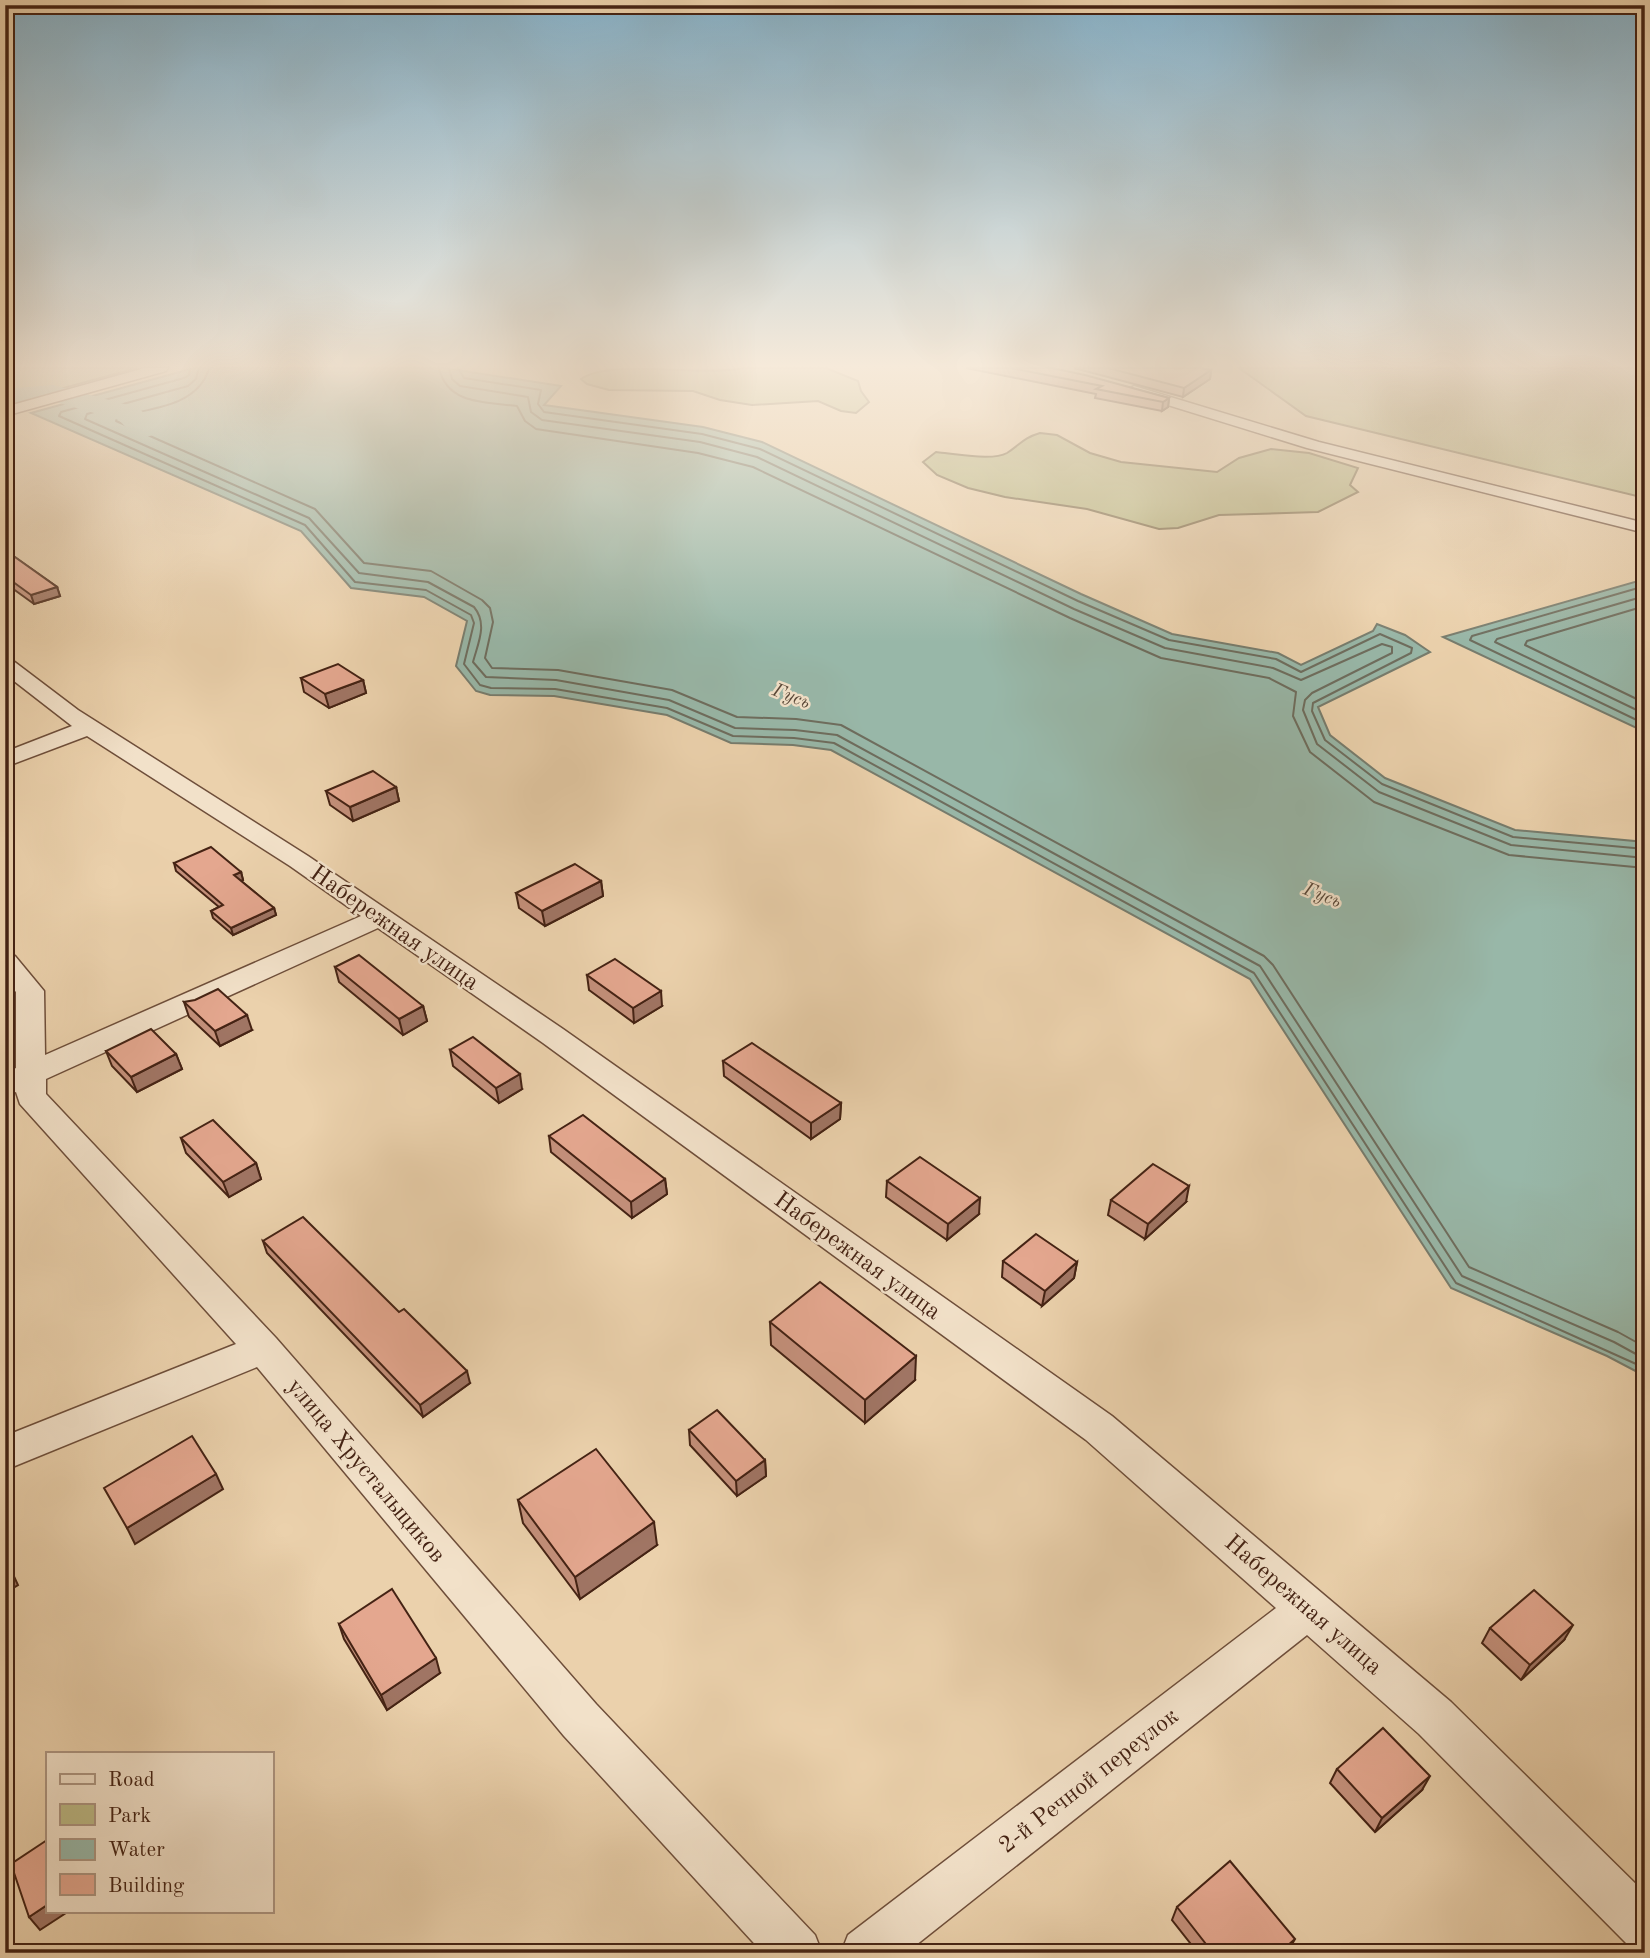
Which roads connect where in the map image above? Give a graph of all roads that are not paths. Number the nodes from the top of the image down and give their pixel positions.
1 (1370, 459) edge
2 (1645, 528) edge
3 (5, 664) edge
4 (89, 727) junction
5 (5, 760) edge
6 (380, 917) junction
7 (5, 962) edge
8 (18, 1079) edge
9 (263, 1349) junction
10 (5, 1452) edge
11 (1309, 1608) junction
12 (1645, 1928) edge
13 (797, 1953) edge
14 (866, 1953) edge

1 - 2 street
3 - 4 street, Набережная улица
4 - 5 street
4 - 6 street, Набережная улица
6 - 8 street
6 - 11 street, Набережная улица
7 - 8 street, улица Хрустальщиков
8 - 9 street, улица Хрустальщиков
9 - 10 street
9 - 13 street, улица Хрустальщиков
11 - 12 street, Набережная улица
11 - 14 street, 2-й Речной переулок

